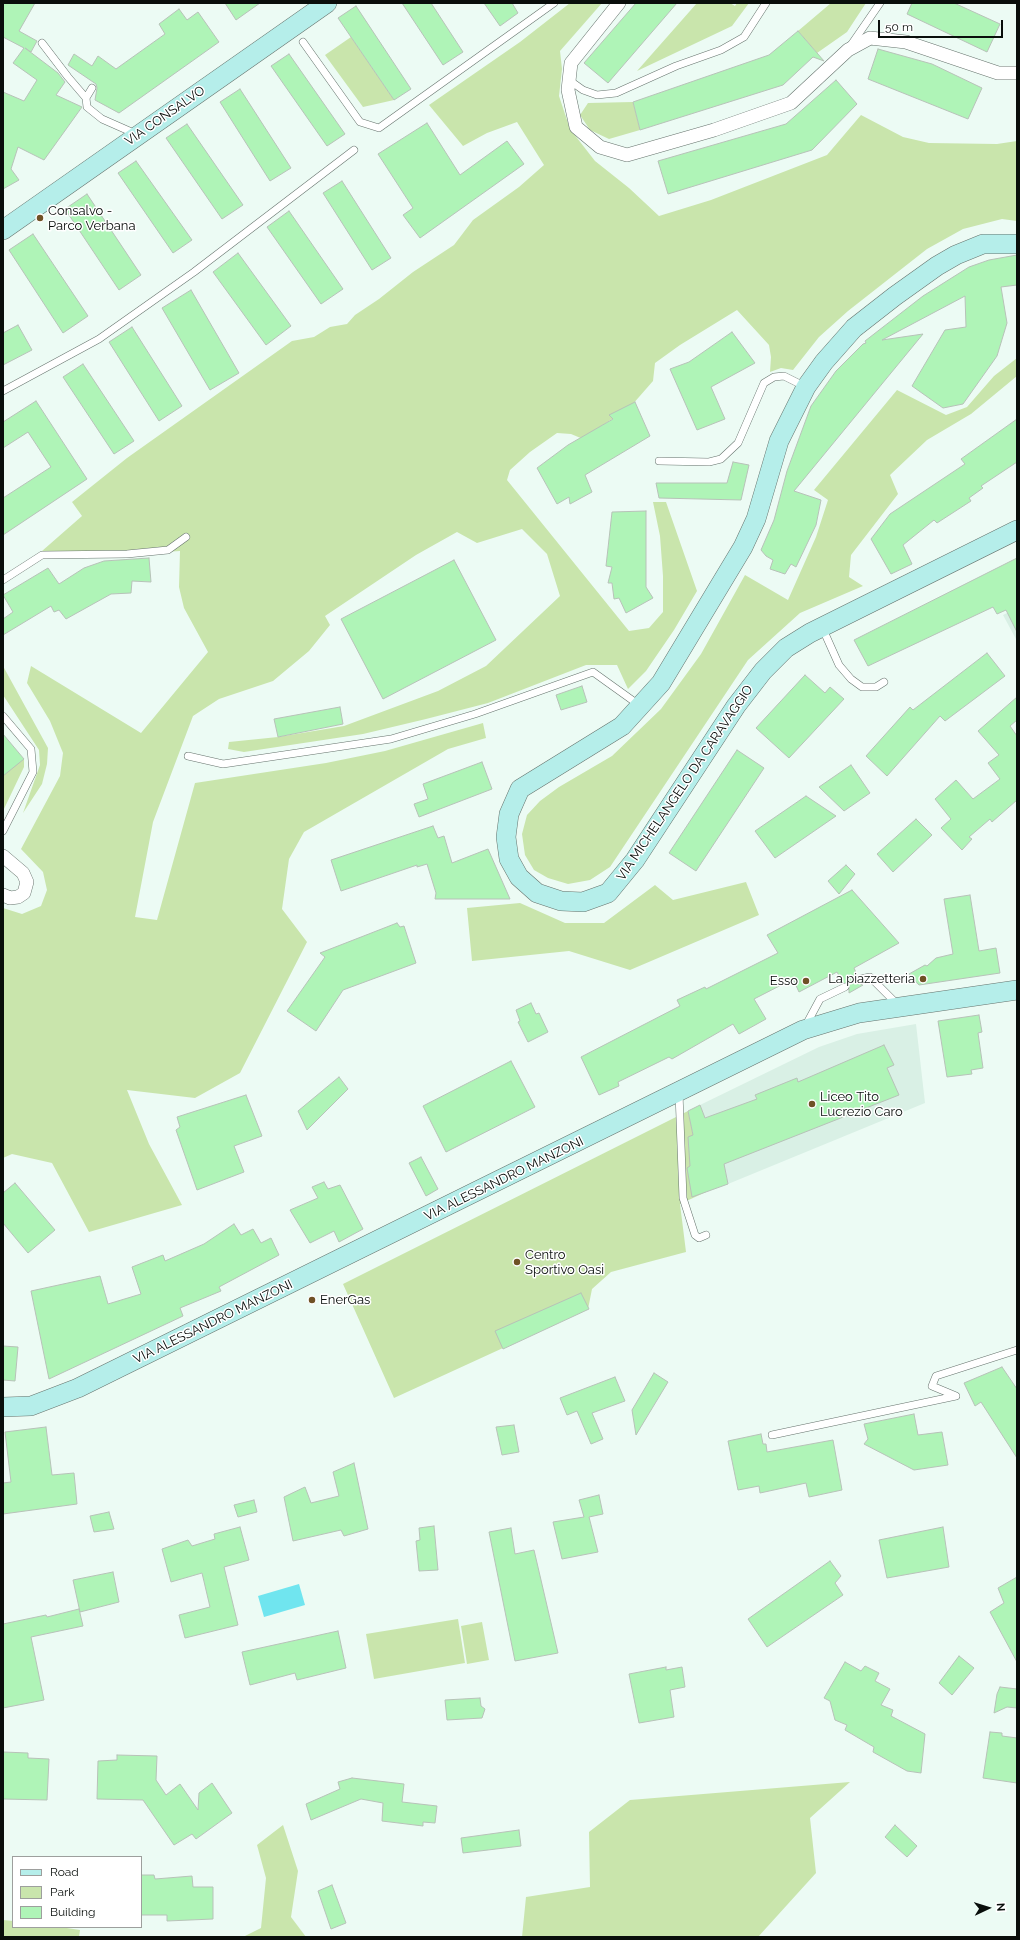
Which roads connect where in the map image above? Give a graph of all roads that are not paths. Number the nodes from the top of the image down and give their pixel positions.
1 (327, 3) edge
2 (554, 3) edge
3 (619, 3) edge
4 (766, 3) edge
5 (880, 3) edge
6 (303, 42) dead end
7 (42, 43) dead end
8 (848, 50) junction
9 (1017, 74) edge
10 (569, 80) junction
11 (92, 88) dead end
12 (86, 98) junction
13 (138, 134) junction
14 (354, 150) dead end
15 (3, 230) edge
16 (1017, 244) edge
17 (806, 387) junction
18 (3, 391) edge
19 (659, 461) dead end
20 (1017, 530) edge
21 (186, 537) dead end
22 (3, 580) edge
23 (822, 627) junction
24 (884, 682) dead end
25 (641, 706) junction
26 (3, 716) edge
27 (188, 756) dead end
28 (3, 831) edge
29 (3, 856) edge
30 (3, 895) edge
31 (860, 979) dead end
32 (845, 987) dead end
33 (1017, 990) edge
34 (900, 1007) junction
35 (804, 1030) junction
36 (679, 1093) junction
37 (706, 1235) dead end
38 (1017, 1350) edge
39 (3, 1407) edge
40 (772, 1435) dead end

1 - 13 main road, VIA CONSALVO
2 - 6 lane
3 - 10 street
4 - 10 lane
5 - 8 lane
7 - 12 lane
8 - 9 street
8 - 10 street
11 - 12 lane
12 - 13 lane
13 - 15 main road, VIA CONSALVO
14 - 18 lane
16 - 17 main road, VIA MICHELANGELO DA CARAVAGGIO
17 - 19 lane
17 - 25 main road, VIA MICHELANGELO DA CARAVAGGIO
20 - 23 main road, VIA MICHELANGELO DA CARAVAGGIO
21 - 22 lane
23 - 24 lane
23 - 25 main road, VIA MICHELANGELO DA CARAVAGGIO
25 - 27 lane
26 - 28 lane
29 - 30 street
31 - 34 lane
32 - 35 lane
33 - 34 main road, VIA ALESSANDRO MANZONI
34 - 35 main road, VIA ALESSANDRO MANZONI
35 - 36 main road, VIA ALESSANDRO MANZONI
36 - 37 lane
36 - 39 main road, VIA ALESSANDRO MANZONI
38 - 40 lane

